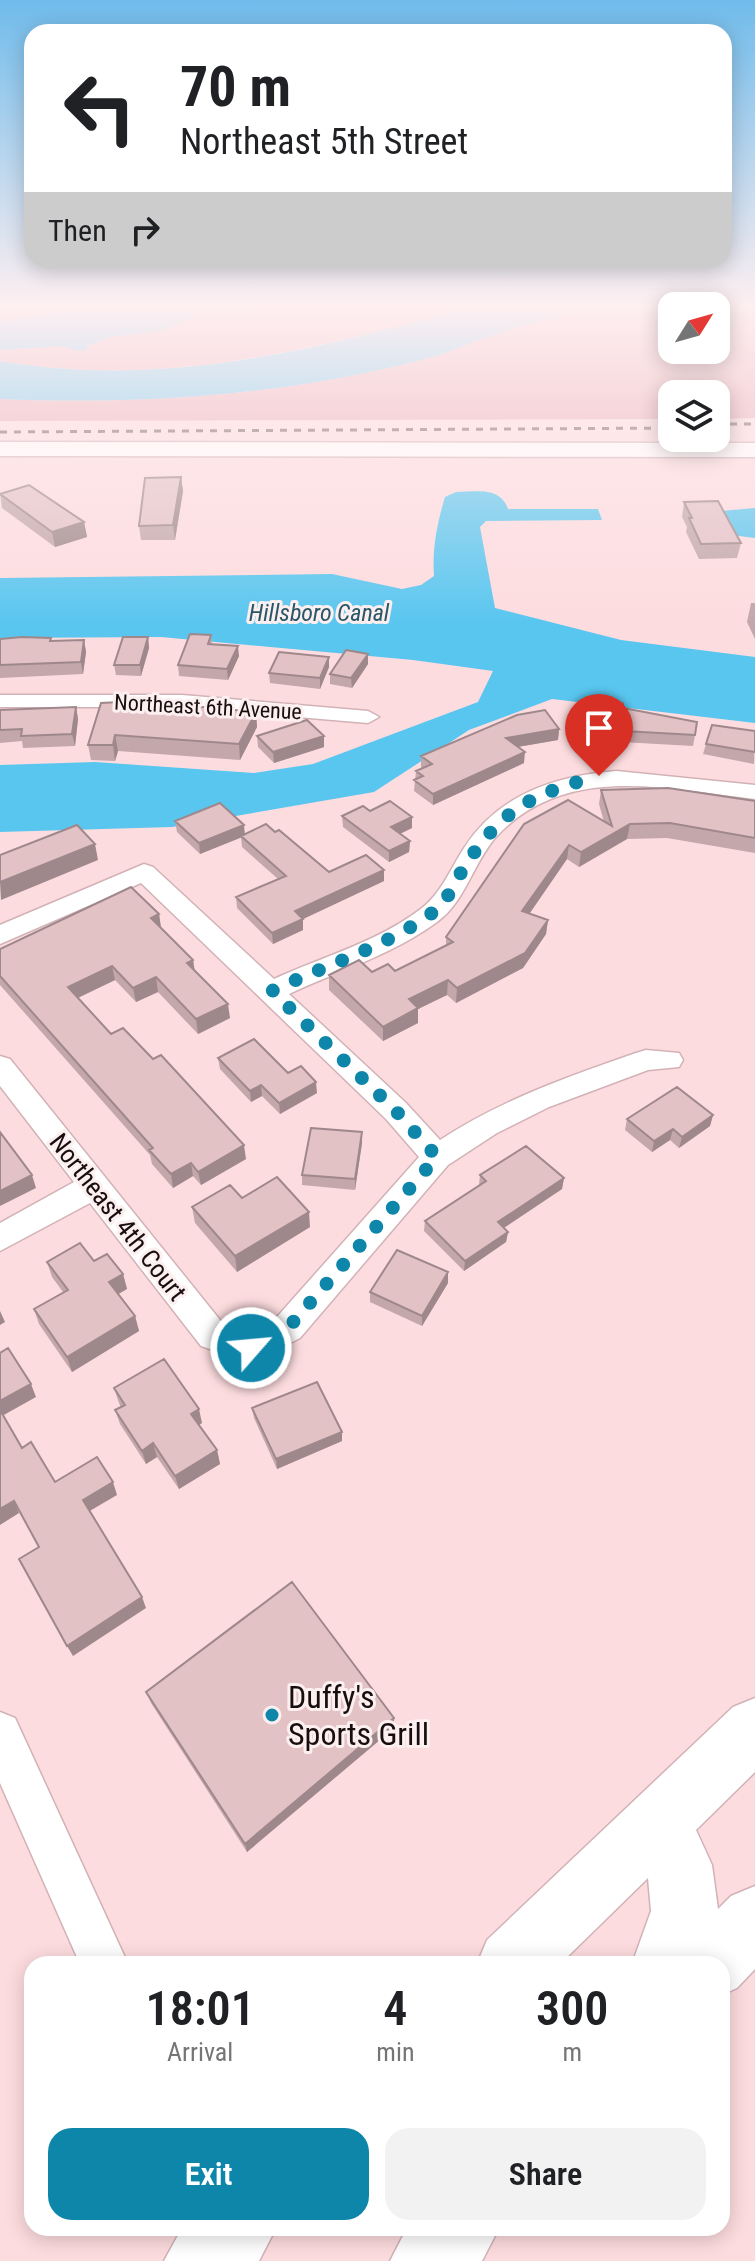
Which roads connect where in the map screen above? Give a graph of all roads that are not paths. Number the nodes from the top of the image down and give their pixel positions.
1 (0, 449) edge
2 (755, 450) edge
3 (318, 452) junction
4 (0, 458) edge
5 (0, 701) edge
6 (368, 717) dead end
7 (755, 792) edge
8 (0, 935) edge
9 (272, 991) junction
10 (669, 1060) dead end
11 (0, 1066) edge
12 (437, 1157) junction
13 (93, 1186) junction
14 (0, 1238) edge
15 (755, 1729) edge
16 (0, 1733) edge
17 (658, 1822) junction
18 (755, 1920) edge
19 (101, 1956) edge
20 (519, 1956) edge
21 (669, 1956) edge
22 (721, 1956) edge
23 (230, 2236) edge
24 (453, 2236) edge
25 (203, 2261) edge
26 (429, 2261) edge

1 - 3 main road
2 - 3 main road
3 - 4 main road
5 - 6 street, Northeast 6th Avenue
7 - 9 street
8 - 9 street
9 - 12 street
10 - 12 street
11 - 13 street, Northeast 4th Court
12 - 13 street, Northeast 4th Court
13 - 14 street
15 - 17 main road
16 - 19 street
17 - 20 main road
17 - 21 main road
18 - 22 main road
23 - 25 main road
24 - 26 main road

